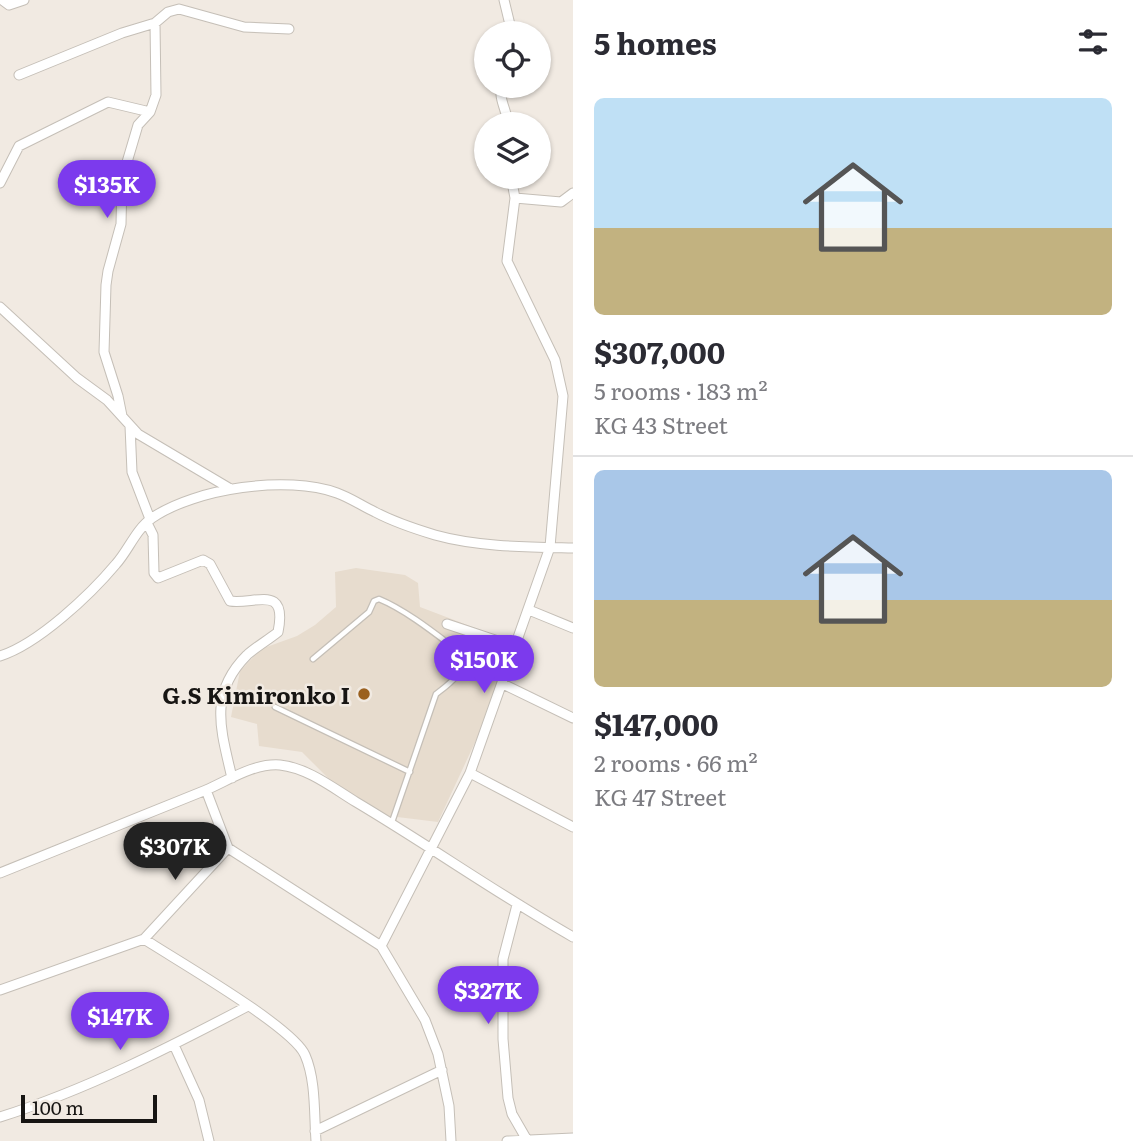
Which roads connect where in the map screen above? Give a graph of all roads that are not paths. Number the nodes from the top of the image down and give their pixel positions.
1 (2, 0) edge
2 (24, 0) edge
3 (504, 0) edge
4 (508, 21) edge
5 (155, 23) junction
6 (289, 29) dead end
7 (19, 75) dead end
8 (150, 111) junction
9 (0, 183) edge
10 (513, 189) edge
11 (573, 193) edge
12 (515, 198) junction
13 (0, 307) edge
14 (122, 416) junction
15 (130, 426) junction
16 (229, 488) junction
17 (148, 521) junction
18 (551, 547) junction
19 (573, 548) edge
20 (530, 610) junction
21 (447, 624) dead end
22 (573, 628) edge
23 (516, 647) junction
24 (0, 656) edge
25 (313, 659) dead end
26 (503, 684) junction
27 (275, 706) dead end
28 (573, 718) edge
29 (410, 772) junction
30 (470, 773) junction
31 (232, 778) junction
32 (205, 790) junction
33 (391, 823) junction
34 (573, 827) edge
35 (229, 848) junction
36 (432, 848) junction
37 (0, 873) edge
38 (517, 905) junction
39 (573, 937) edge
40 (144, 939) junction
41 (382, 946) junction
42 (0, 990) edge
43 (248, 1006) junction
44 (174, 1045) junction
45 (442, 1070) junction
46 (0, 1118) edge
47 (316, 1136) edge
48 (573, 1138) edge
49 (527, 1140) edge
50 (209, 1141) edge
51 (451, 1141) edge
52 (507, 1141) edge

1 - 2 street
3 - 4 street
5 - 6 street
5 - 7 street
5 - 8 street
8 - 9 street
8 - 14 street
10 - 12 street
11 - 12 street
12 - 18 street
13 - 14 street
14 - 15 street
15 - 16 street
15 - 17 street
16 - 17 street
16 - 18 street
17 - 24 street
17 - 31 street
18 - 19 street
18 - 20 street
20 - 22 street
20 - 23 street
21 - 23 street
23 - 26 street
25 - 29 lane
26 - 28 street
26 - 30 street
27 - 29 lane
29 - 33 lane
30 - 34 street
30 - 36 street
31 - 32 street
31 - 33 street
32 - 35 street
32 - 37 street
33 - 36 street
35 - 40 street
35 - 41 street
36 - 38 street
36 - 41 street
38 - 39 street
38 - 49 street
40 - 42 street
40 - 43 street
41 - 45 street
43 - 44 street
43 - 47 street
44 - 46 street
44 - 50 street
45 - 47 street
45 - 51 street
48 - 49 street
49 - 52 street

